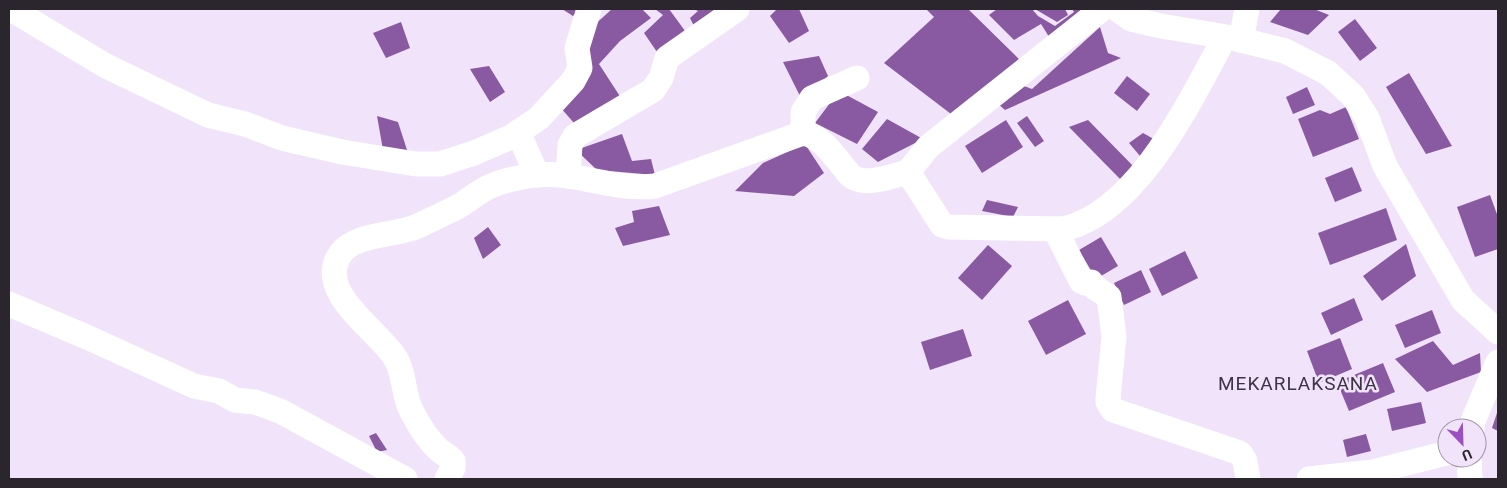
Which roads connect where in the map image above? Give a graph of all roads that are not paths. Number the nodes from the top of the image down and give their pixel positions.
1 (11, 9) edge
2 (589, 9) edge
3 (737, 9) edge
4 (1102, 9) edge
5 (1117, 9) edge
6 (1247, 9) edge
7 (1233, 38) junction
8 (858, 78) dead end
9 (518, 132) junction
10 (804, 134) junction
11 (908, 172) junction
12 (537, 175) junction
13 (568, 176) junction
14 (1055, 229) junction
15 (9, 304) edge
16 (1498, 332) edge
17 (1498, 362) edge
18 (1475, 418) edge
19 (1437, 456) edge
20 (405, 479) edge
21 (447, 479) edge
22 (1248, 479) edge
23 (1309, 479) edge

1 - 9 street
2 - 9 street
3 - 13 street
4 - 11 street
5 - 7 street
6 - 7 street
7 - 14 street
7 - 16 street
8 - 10 street
9 - 12 street
10 - 11 street
10 - 13 street
11 - 14 street
12 - 13 street
12 - 21 street
14 - 22 street
15 - 20 street
17 - 18 street
19 - 23 street

